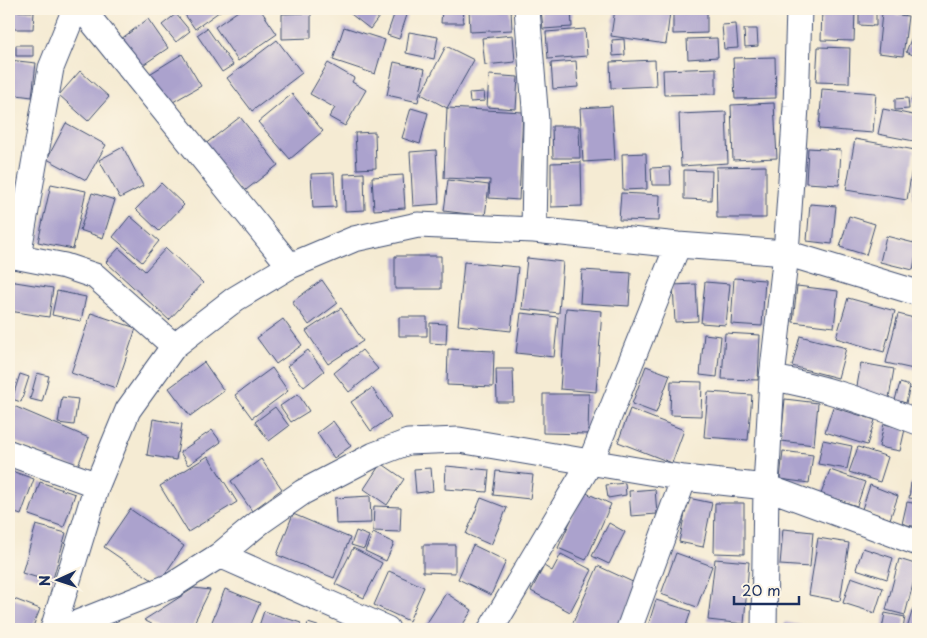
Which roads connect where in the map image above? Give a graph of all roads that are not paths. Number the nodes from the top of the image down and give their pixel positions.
1 (527, 9) edge
2 (799, 9) edge
3 (85, 10) edge
4 (534, 230) junction
5 (678, 246) junction
6 (786, 253) junction
7 (13, 256) edge
8 (290, 266) junction
9 (918, 293) edge
10 (174, 346) junction
11 (772, 378) junction
12 (918, 422) edge
13 (9, 453) edge
14 (590, 461) junction
15 (684, 478) junction
16 (97, 485) junction
17 (766, 487) junction
18 (918, 543) edge
19 (220, 556) junction
20 (53, 629) edge
21 (62, 629) edge
22 (387, 629) edge
23 (491, 629) edge
24 (629, 629) edge
25 (764, 629) edge

1 - 4 street
2 - 6 street
3 - 7 street
3 - 8 street
4 - 5 street
4 - 8 street
5 - 6 street
5 - 14 street
6 - 9 street
6 - 11 street
7 - 10 street
8 - 10 street
10 - 16 street
11 - 12 street
11 - 17 street
13 - 16 street
14 - 15 street
14 - 19 street
14 - 23 street
15 - 17 street
15 - 24 street
16 - 20 street
17 - 18 street
17 - 25 street
19 - 21 street
19 - 22 street

